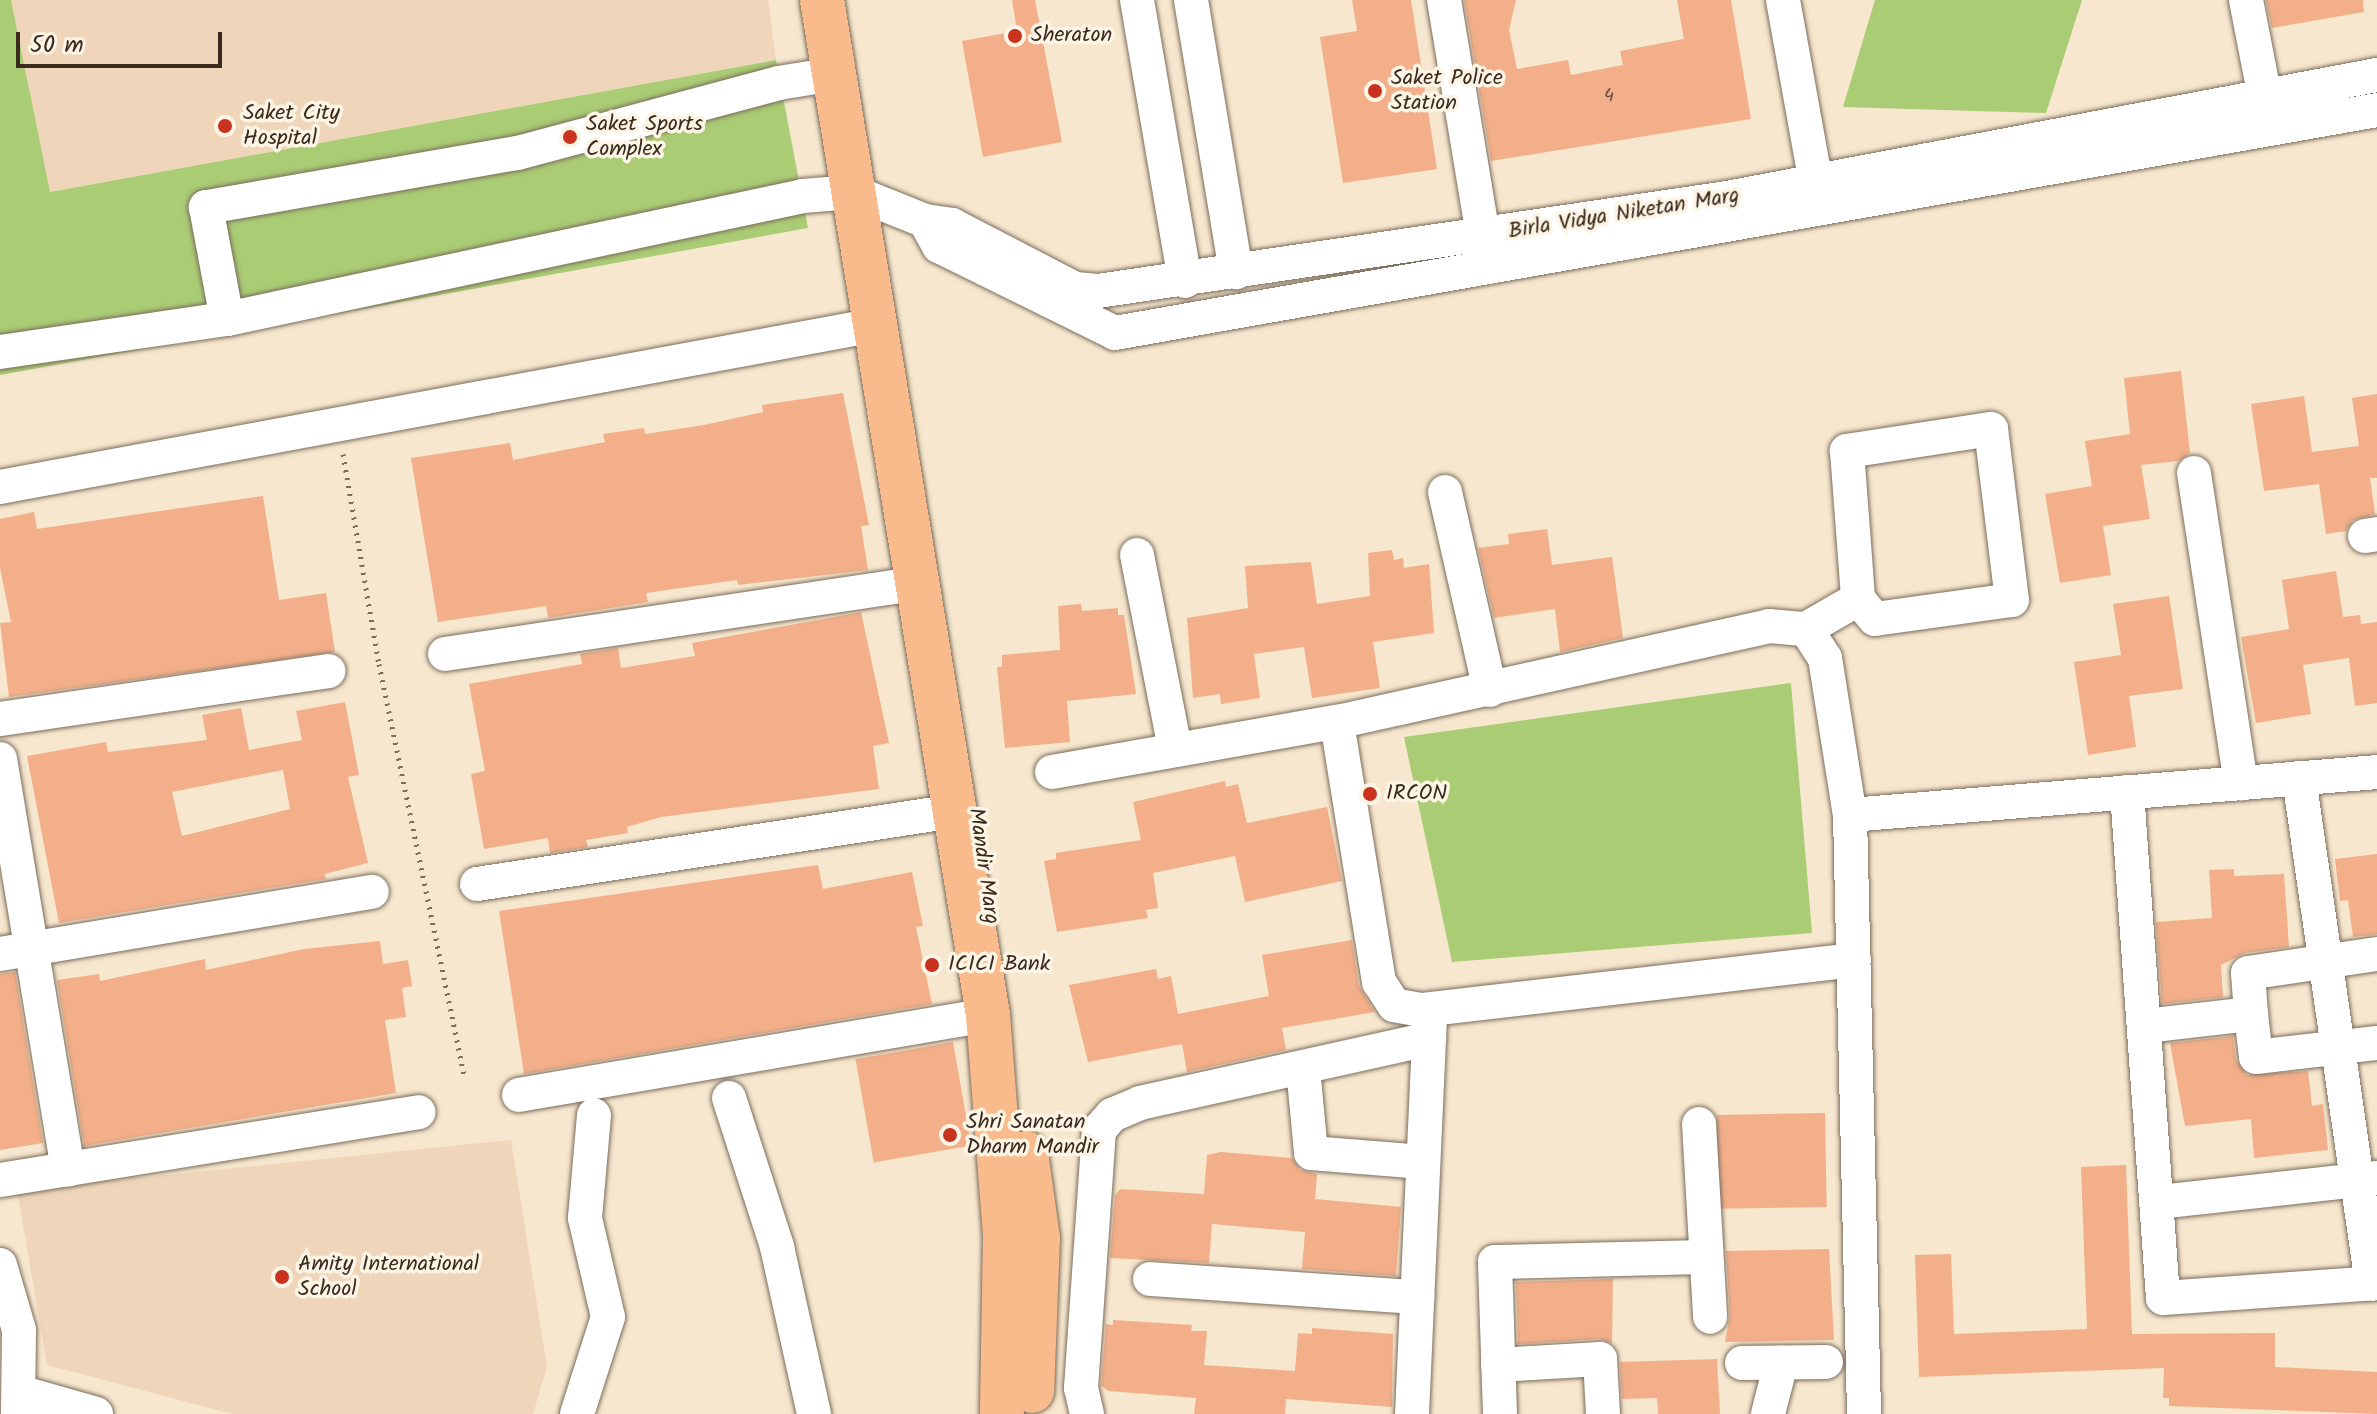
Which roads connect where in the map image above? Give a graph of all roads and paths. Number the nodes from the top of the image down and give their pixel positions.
1 (822, 0) edge
2 (851, 0) edge
3 (1137, 0) edge
4 (1191, 0) edge
5 (1444, 0) edge
6 (1783, 0) edge
7 (2246, 0) edge
8 (834, 74) junction
9 (2377, 75) edge
10 (2263, 96) junction
11 (2377, 110) edge
12 (2272, 130) junction
13 (1817, 194) junction
14 (869, 198) junction
15 (925, 221) junction
16 (1486, 252) junction
17 (1236, 272) junction
18 (1185, 281) junction
19 (227, 319) junction
20 (889, 323) junction
21 (0, 352) edge
22 (337, 421) junction
23 (2194, 473) dead end
24 (0, 487) edge
25 (1445, 492) dead end
26 (1137, 555) dead end
27 (918, 583) junction
28 (1858, 599) junction
29 (1806, 629) junction
30 (445, 654) dead end
31 (329, 671) dead end
32 (1490, 690) junction
33 (0, 719) edge
34 (1337, 722) junction
35 (1175, 749) junction
36 (0, 759) edge
37 (1052, 772) dead end
38 (2377, 772) edge
39 (2299, 778) junction
40 (2241, 783) junction
41 (2127, 792) junction
42 (955, 811) junction
43 (1850, 815) junction
44 (477, 884) dead end
45 (372, 892) dead end
46 (16, 952) edge
47 (2377, 954) edge
48 (1854, 960) junction
49 (2326, 961) junction
50 (2251, 1014) junction
51 (988, 1015) junction
52 (1429, 1024) junction
53 (2145, 1026) junction
54 (2377, 1043) edge
55 (2339, 1049) junction
56 (1303, 1068) junction
57 (465, 1078) dead end
58 (519, 1095) dead end
59 (729, 1098) dead end
60 (419, 1112) dead end
61 (594, 1115) dead end
62 (1699, 1124) dead end
63 (1423, 1162) junction
64 (68, 1169) junction
65 (2368, 1179) edge
66 (0, 1180) edge
67 (2159, 1202) junction
68 (1706, 1257) junction
69 (0, 1265) edge
70 (1150, 1279) dead end
71 (2374, 1284) edge
72 (1417, 1297) junction
73 (1710, 1317) dead end
74 (1826, 1362) dead end
75 (1742, 1363) dead end
76 (1781, 1363) junction
77 (1498, 1365) junction
78 (20, 1404) edge
79 (96, 1414) edge
80 (577, 1414) edge
81 (814, 1414) edge
82 (1002, 1414) edge
83 (1031, 1414) edge
84 (1087, 1414) edge
85 (1412, 1414) edge
86 (1500, 1414) edge
87 (1603, 1414) edge
88 (1768, 1414) edge
89 (1864, 1414) edge

1 - 8 main road
2 - 14 main road
3 - 18 street
4 - 17 street
5 - 16 street
6 - 13 street
7 - 10 street
8 - 14 main road
8 - 19 street
9 - 10 street
10 - 12 street
10 - 13 street
11 - 12 street
12 - 13 street
13 - 16 street
14 - 15 street, Birla Vidya Niketan Marg
14 - 19 street
14 - 20 main road
15 - 16 street
15 - 18 street, Birla Vidya Niketan Marg
16 - 17 street, Birla Vidya Niketan Marg
17 - 18 street, Birla Vidya Niketan Marg
19 - 21 street
20 - 22 street
20 - 27 main road, Mandir Marg
20 - 83 main road, Mandir Marg
22 - 24 street
22 - 57 path
23 - 40 street
25 - 32 street
26 - 35 street
27 - 30 street
27 - 42 main road, Mandir Marg
28 - 28 street
28 - 29 street
29 - 32 street
29 - 43 street
31 - 33 street
32 - 34 street
34 - 35 street
34 - 52 street
35 - 37 street
36 - 46 street
38 - 39 street
39 - 40 street
39 - 49 street
40 - 41 street
41 - 43 street
41 - 53 street
42 - 44 street
42 - 51 main road, Mandir Marg
43 - 48 street
45 - 46 street
46 - 64 street
47 - 49 street
48 - 52 street
48 - 89 street
49 - 50 street
49 - 55 street
50 - 53 street
50 - 55 street
51 - 58 street
51 - 82 main road, Mandir Marg
52 - 56 street
52 - 63 street
53 - 67 street
54 - 55 street
55 - 65 street
56 - 63 street
56 - 84 street
59 - 81 street
60 - 64 street
61 - 80 street
62 - 68 street
63 - 72 street
64 - 66 street
65 - 67 street
65 - 71 street
67 - 71 street
68 - 73 street
68 - 77 street
69 - 78 street
70 - 72 street
72 - 85 street
74 - 76 street
75 - 76 street
76 - 88 street
77 - 86 street
77 - 87 street
78 - 79 street

